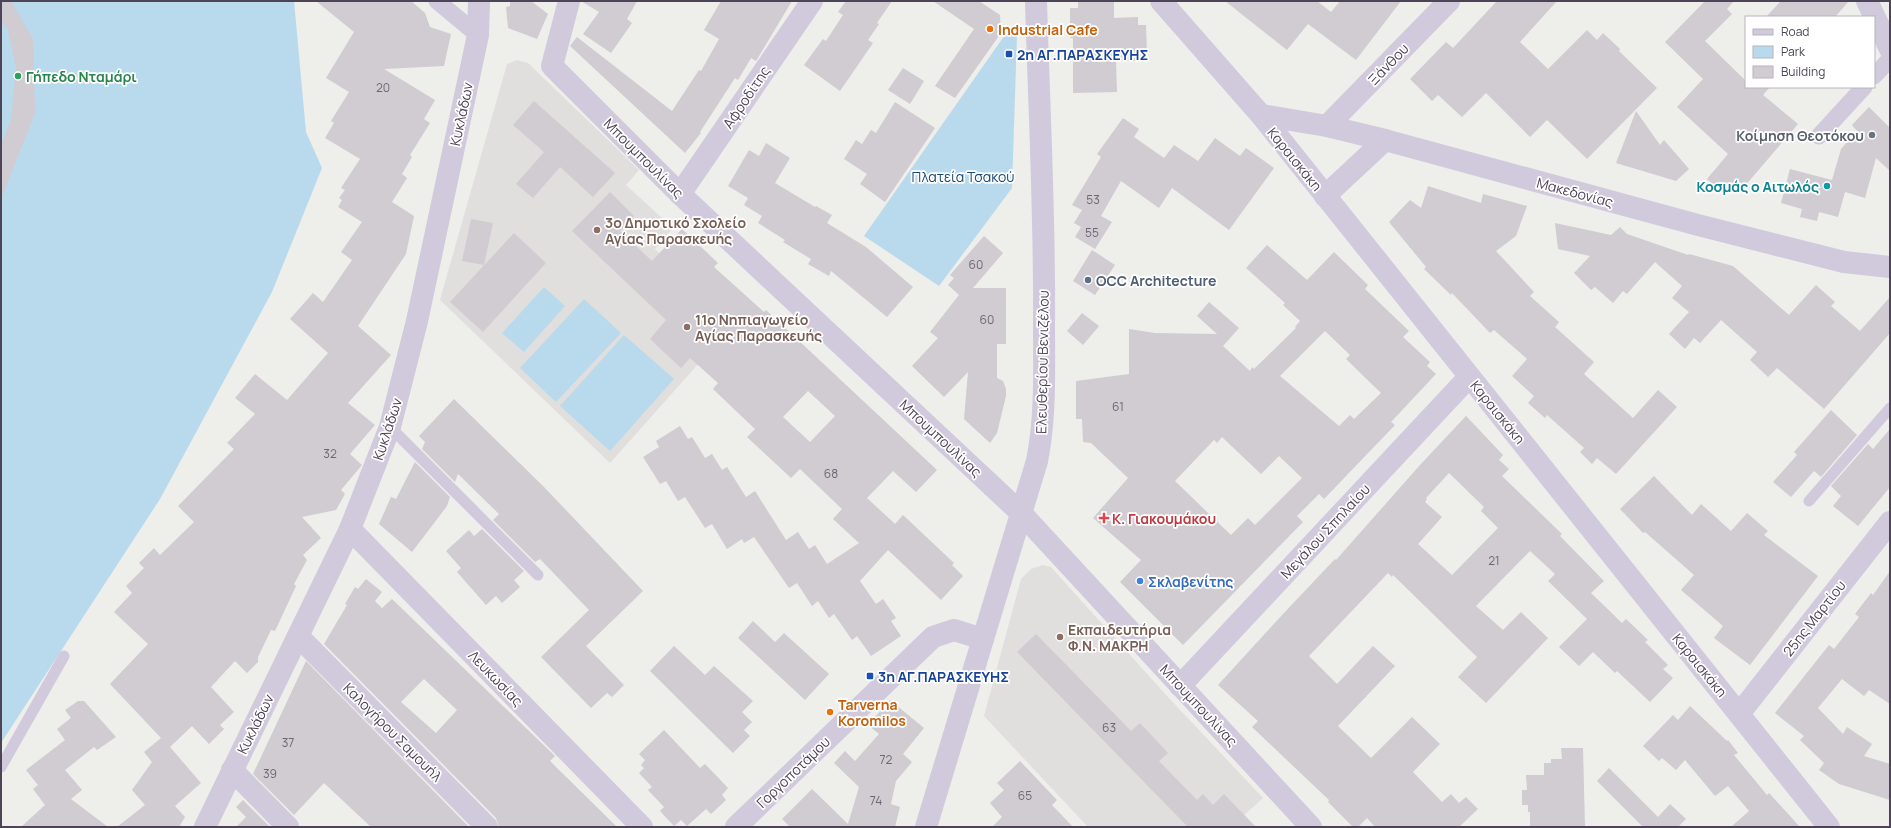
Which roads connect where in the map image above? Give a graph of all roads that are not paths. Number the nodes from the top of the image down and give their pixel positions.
1 (437, 1) edge
2 (478, 1) edge
3 (569, 1) edge
4 (812, 1) edge
5 (1036, 1) edge
6 (1162, 1) edge
7 (1450, 1) edge
8 (1867, 1) edge
9 (1874, 16) edge
10 (1875, 18) edge
11 (478, 36) junction
12 (1890, 49) edge
13 (1890, 59) edge
14 (1875, 75) edge
15 (1863, 88) edge
16 (1261, 115) junction
17 (1327, 126) junction
18 (1819, 136) dead end
19 (1385, 140) junction
20 (680, 194) junction
21 (1325, 196) junction
22 (1890, 267) edge
23 (1470, 377) junction
24 (1890, 408) edge
25 (390, 427) junction
26 (1809, 501) dead end
27 (1021, 513) junction
28 (1890, 522) edge
29 (350, 529) junction
30 (538, 575) dead end
31 (298, 636) junction
32 (983, 639) junction
33 (64, 656) dead end
34 (1180, 686) junction
35 (1739, 714) junction
36 (1, 767) edge
37 (232, 770) junction
38 (205, 827) edge
39 (288, 827) edge
40 (487, 827) edge
41 (642, 827) edge
42 (736, 827) edge
43 (926, 827) edge
44 (1311, 827) edge
45 (1829, 827) edge

1 - 11 street
2 - 11 street, Κυκλάδων
3 - 20 street, Μπουμπουλίνας
4 - 20 street, Αφροδίτης
5 - 27 street, Ελευθερίου Βενιζέλου
6 - 16 street, Καραισκάκη
7 - 17 street, Ξάνθου
8 - 9 street
10 - 12 street
11 - 25 street, Κυκλάδων
13 - 14 street
15 - 18 street
16 - 17 street, Μακεδονίας
16 - 21 street, Καραισκάκη
17 - 19 street, Μακεδονίας
19 - 21 street
19 - 22 street, Μακεδονίας
20 - 27 street, Μπουμπουλίνας
21 - 23 street, Καραισκάκη
23 - 34 street, Μεγάλου Σπηλαίου
23 - 35 street, Καραισκάκη
24 - 26 lane
25 - 29 street, Κυκλάδων
25 - 30 lane
27 - 32 street, Ελευθερίου Βενιζέλου
27 - 34 street, Μπουμπουλίνας
28 - 35 street, 25ης Μαρτίου
29 - 31 street, Κυκλάδων
29 - 41 street, Λευκωσίας
31 - 37 street, Κυκλάδων
31 - 40 street, Καλογήρου Σαμουήλ
32 - 42 street, Γοργοποτάμου
32 - 43 street, Ελευθερίου Βενιζέλου
33 - 36 lane
34 - 44 street, Μπουμπουλίνας
35 - 45 street, Καραισκάκη
37 - 38 street, Κυκλάδων
37 - 39 street

